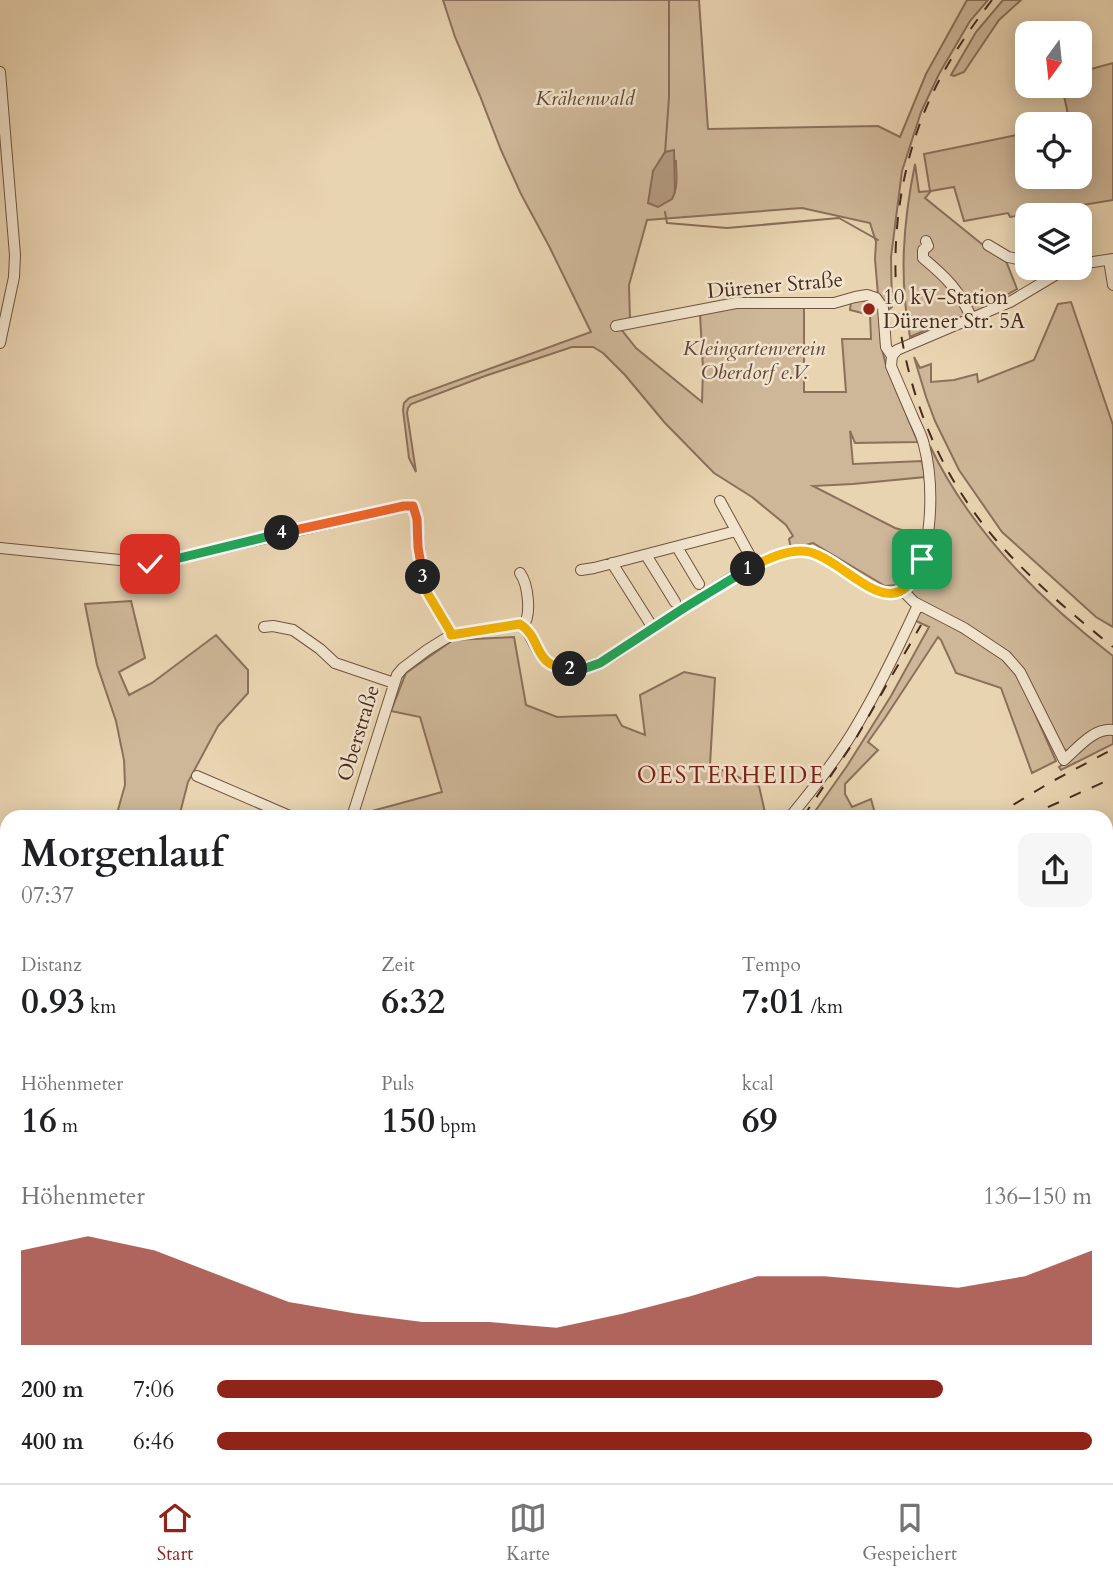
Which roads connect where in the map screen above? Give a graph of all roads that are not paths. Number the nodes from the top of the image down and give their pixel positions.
1 (0, 72) edge
2 (926, 241) dead end
3 (988, 245) dead end
4 (1015, 258) edge
5 (1111, 259) edge
6 (1092, 262) edge
7 (1045, 280) edge
8 (1113, 285) edge
9 (972, 319) junction
10 (616, 326) dead end
11 (0, 343) edge
12 (892, 356) junction
13 (720, 501) dead end
14 (736, 531) junction
15 (677, 547) junction
16 (0, 548) edge
17 (646, 555) junction
18 (612, 563) junction
19 (755, 565) junction
20 (581, 569) dead end
21 (520, 573) dead end
22 (702, 588) junction
23 (902, 590) junction
24 (675, 602) dead end
25 (918, 605) junction
26 (523, 626) junction
27 (264, 627) dead end
28 (653, 628) junction
29 (451, 635) junction
30 (394, 682) junction
31 (1113, 730) edge
32 (197, 776) dead end
33 (276, 810) edge
34 (354, 810) edge
35 (795, 810) edge

1 - 11 street
2 - 9 street
3 - 4 street
5 - 6 street
5 - 8 street
7 - 9 street
9 - 12 street
10 - 12 street, Dürener Straße
12 - 23 street
13 - 14 street
14 - 15 street
14 - 19 street
15 - 17 street
15 - 22 street
16 - 29 street
17 - 18 street
17 - 24 street
18 - 20 street
18 - 28 street
19 - 22 street
19 - 23 street
21 - 26 street
22 - 28 street
23 - 25 street
25 - 31 street
25 - 35 street
26 - 28 street
26 - 29 street, Oberstraße
27 - 30 street
29 - 30 street, Oberstraße
30 - 34 street, Oberstraße
32 - 33 street

